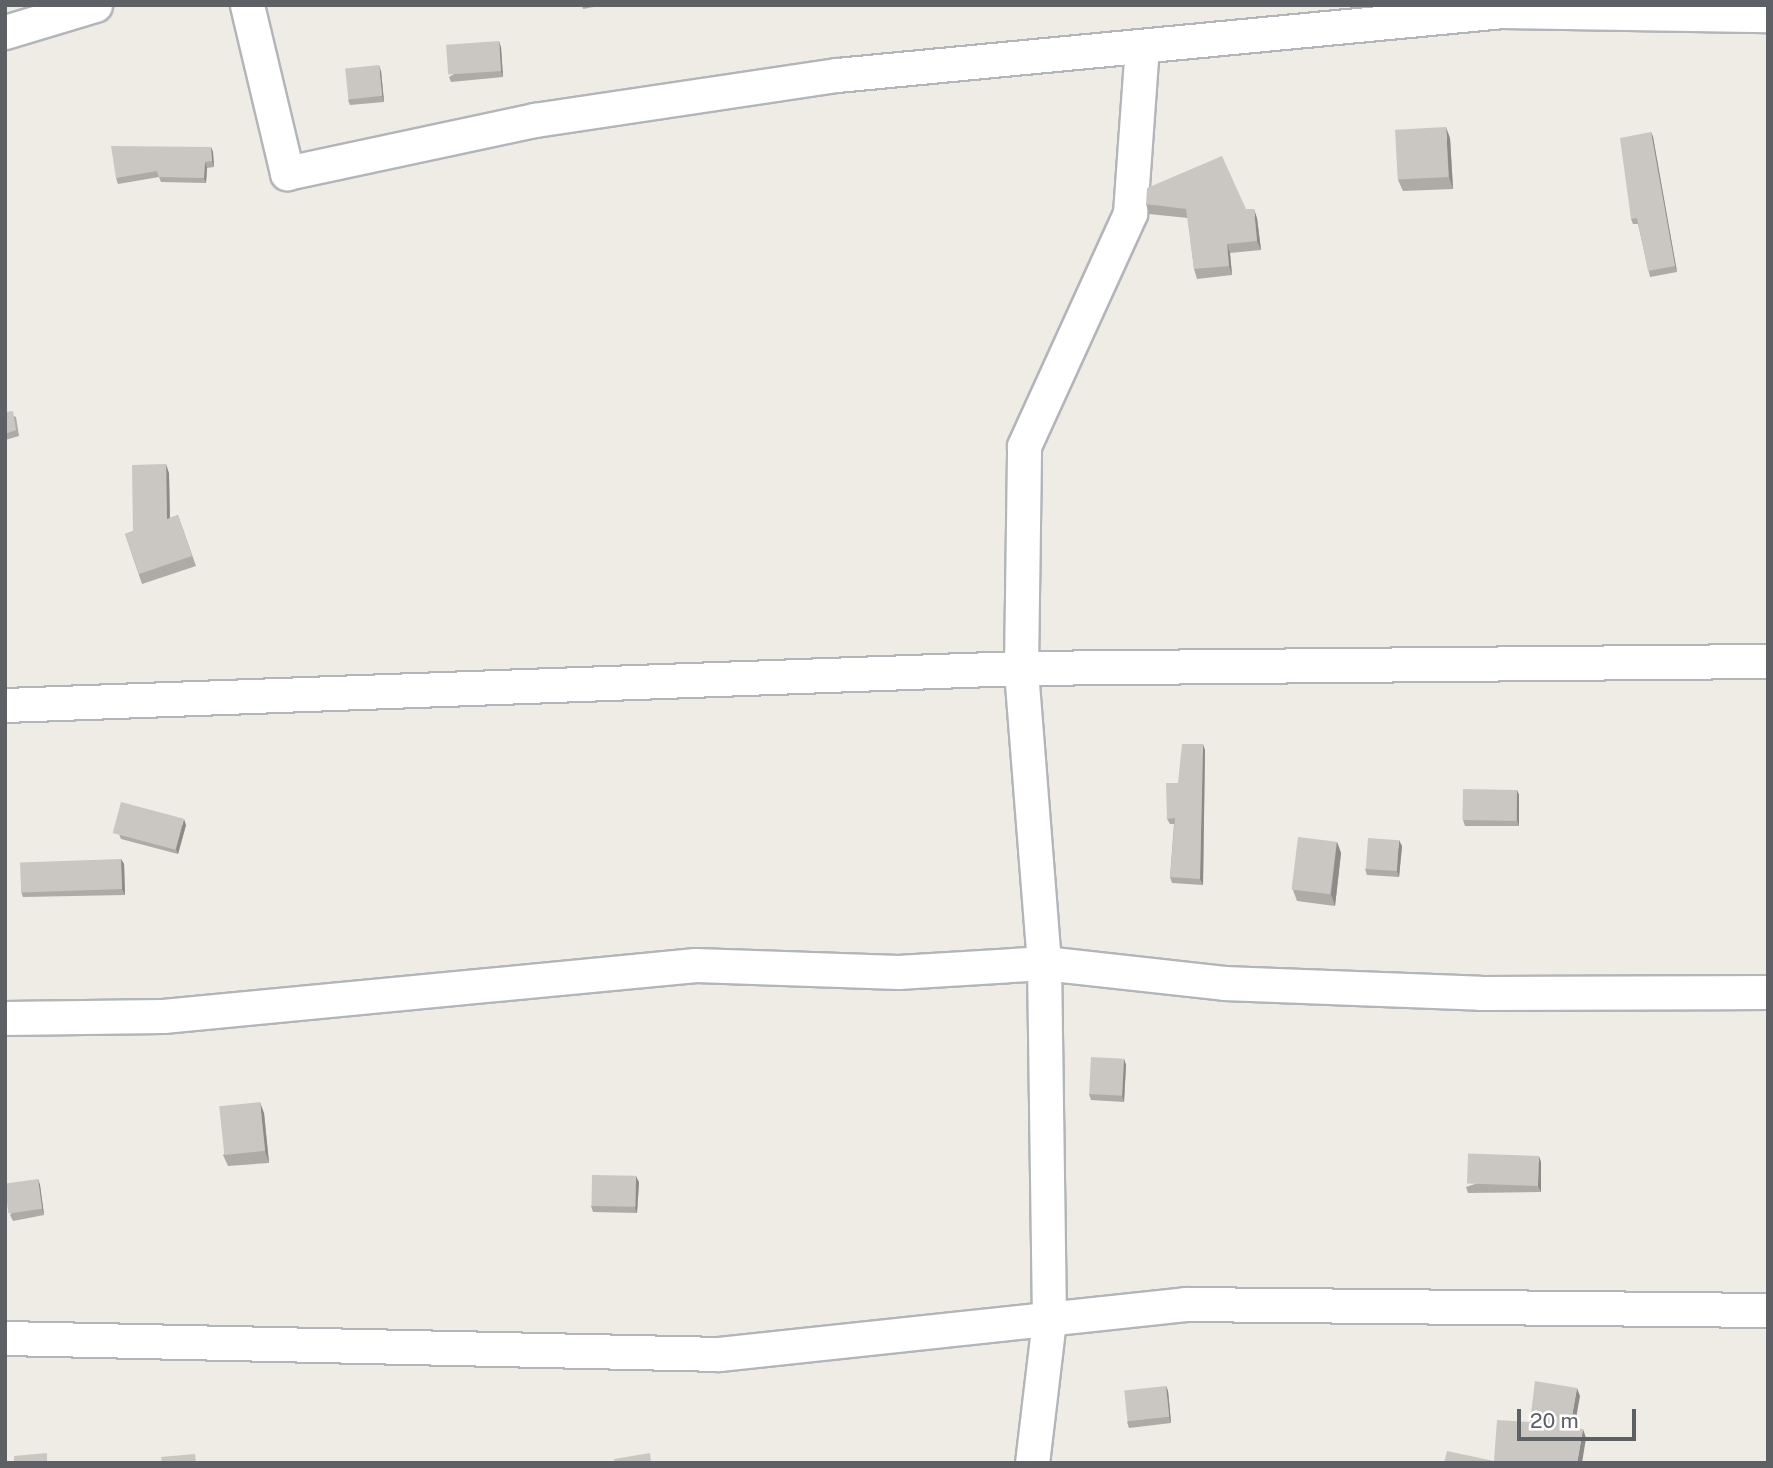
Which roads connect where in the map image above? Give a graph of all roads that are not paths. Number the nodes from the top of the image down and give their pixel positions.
1 (95, 5) edge
2 (247, 5) edge
3 (1768, 15) edge
4 (5, 32) edge
5 (1142, 47) junction
6 (1768, 661) edge
7 (1021, 668) junction
8 (5, 705) edge
9 (1044, 963) junction
10 (1768, 992) edge
11 (5, 1018) edge
12 (1768, 1310) edge
13 (1049, 1320) junction
14 (5, 1338) edge
15 (1032, 1463) edge

1 - 4 street
2 - 5 street
3 - 5 street
5 - 7 street
6 - 7 street
7 - 8 street
7 - 9 street
9 - 10 street
9 - 11 street
9 - 13 street
12 - 13 street
13 - 14 street
13 - 15 street

